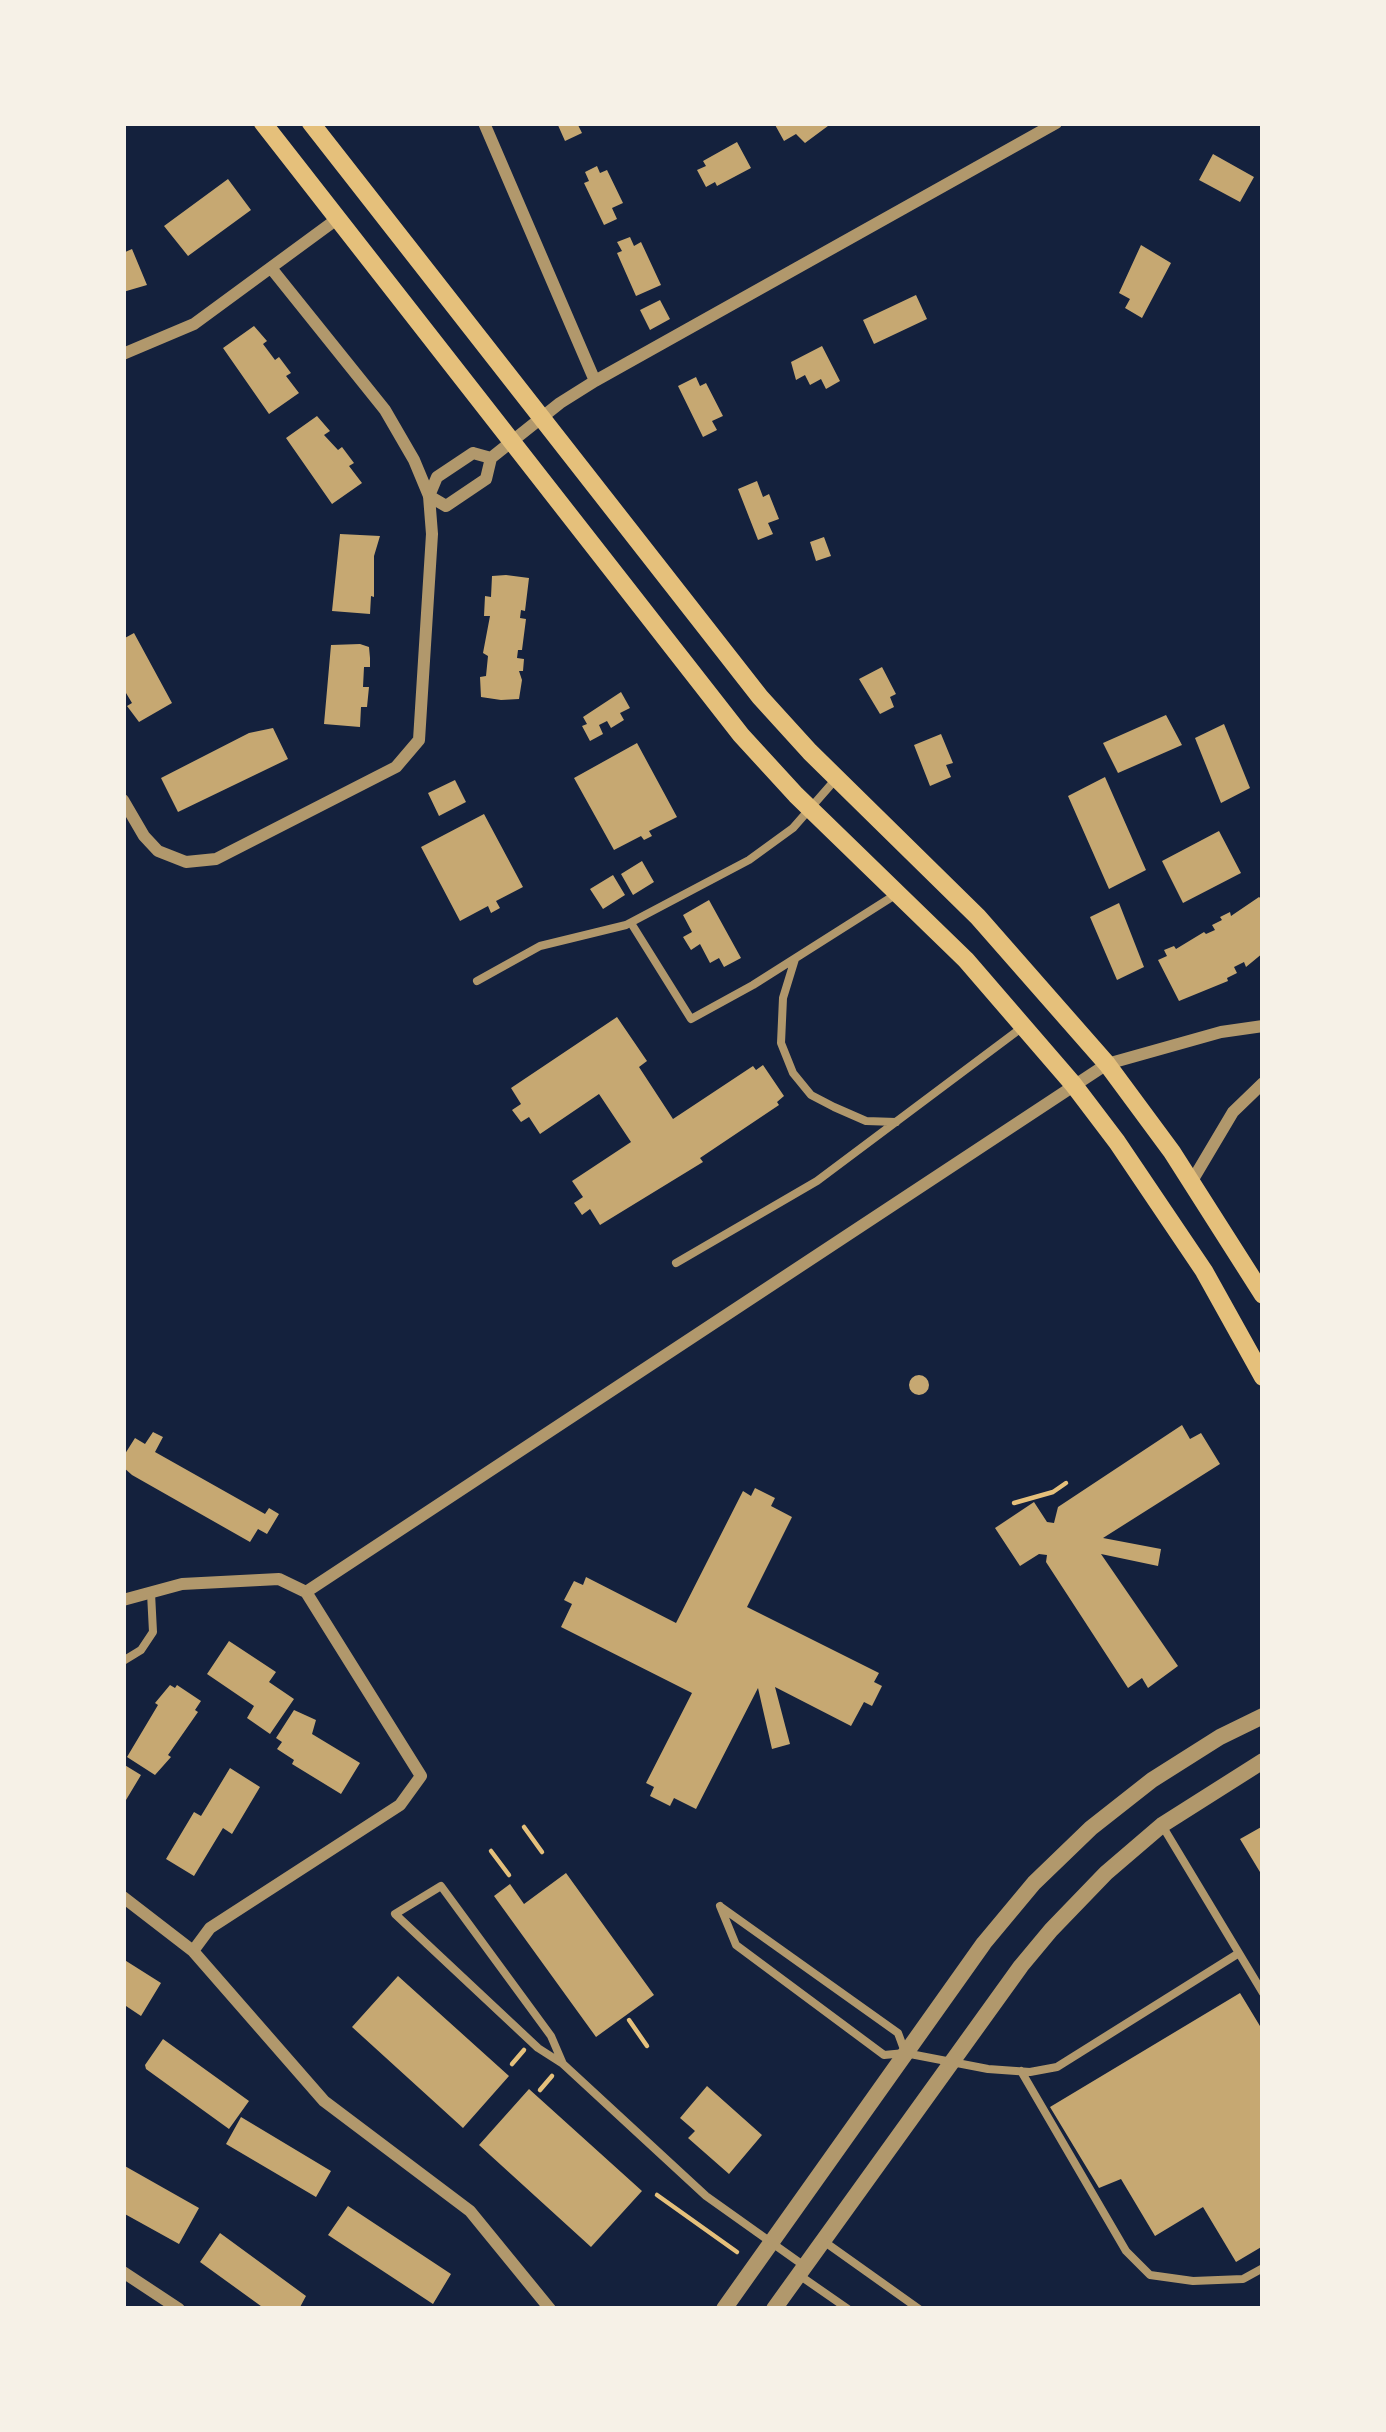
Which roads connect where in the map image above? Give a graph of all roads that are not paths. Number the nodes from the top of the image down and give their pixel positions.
1 (263, 123) edge
2 (311, 123) edge
3 (484, 123) edge
4 (1056, 123) edge
5 (337, 219) junction
6 (271, 268) junction
7 (123, 354) edge
8 (595, 381) junction
9 (542, 418) junction
10 (510, 443) junction
11 (491, 458) junction
12 (429, 496) junction
13 (836, 778) junction
14 (123, 800) edge
15 (810, 808) junction
16 (897, 893) junction
17 (631, 922) junction
18 (796, 958) junction
19 (477, 981) dead end
20 (1025, 1025) junction
21 (1263, 1026) edge
22 (1107, 1064) junction
23 (1263, 1083) edge
24 (1073, 1084) junction
25 (897, 1122) junction
26 (1192, 1181) junction
27 (676, 1263) dead end
28 (1263, 1295) edge
29 (1263, 1377) edge
30 (150, 1592) junction
31 (306, 1592) junction
32 (125, 1595) edge
33 (123, 1661) edge
34 (1263, 1716) edge
35 (1263, 1760) edge
36 (1162, 1825) junction
37 (123, 1898) edge
38 (193, 1951) junction
39 (1239, 1953) junction
40 (1263, 1993) edge
41 (905, 2053) junction
42 (953, 2062) junction
43 (563, 2064) junction
44 (1021, 2071) junction
45 (822, 2240) junction
46 (771, 2243) junction
47 (1263, 2268) edge
48 (801, 2270) junction
49 (123, 2272) edge
50 (179, 2309) edge
51 (550, 2309) edge
52 (724, 2309) edge
53 (774, 2309) edge
54 (848, 2309) edge
55 (919, 2309) edge

1 - 5 main road
2 - 9 main road
3 - 8 street
4 - 8 street
5 - 6 street
5 - 10 main road
6 - 7 street
6 - 12 street
8 - 9 street
9 - 10 street
9 - 13 main road
10 - 11 street
10 - 15 main road
11 - 12 street
11 - 12 street
12 - 14 street
13 - 15 lane
13 - 22 main road
15 - 16 main road
15 - 17 lane
16 - 18 lane
16 - 20 main road
17 - 18 lane
17 - 19 lane
18 - 25 lane
20 - 24 main road
20 - 25 lane
21 - 22 street
22 - 24 street
22 - 26 main road
23 - 26 street
24 - 29 main road
24 - 31 street
25 - 27 lane
26 - 28 main road
30 - 31 street
30 - 32 street
30 - 33 lane
31 - 38 street
34 - 41 street
35 - 36 street
36 - 39 lane
36 - 42 street
37 - 38 street
38 - 51 street
39 - 40 lane
39 - 44 lane
41 - 41 lane
41 - 42 lane
41 - 46 street
42 - 44 lane
42 - 45 street
43 - 43 lane
43 - 46 lane
44 - 47 lane
45 - 48 street
45 - 55 lane
46 - 48 lane
46 - 52 street
48 - 53 street
48 - 54 lane
49 - 50 street

